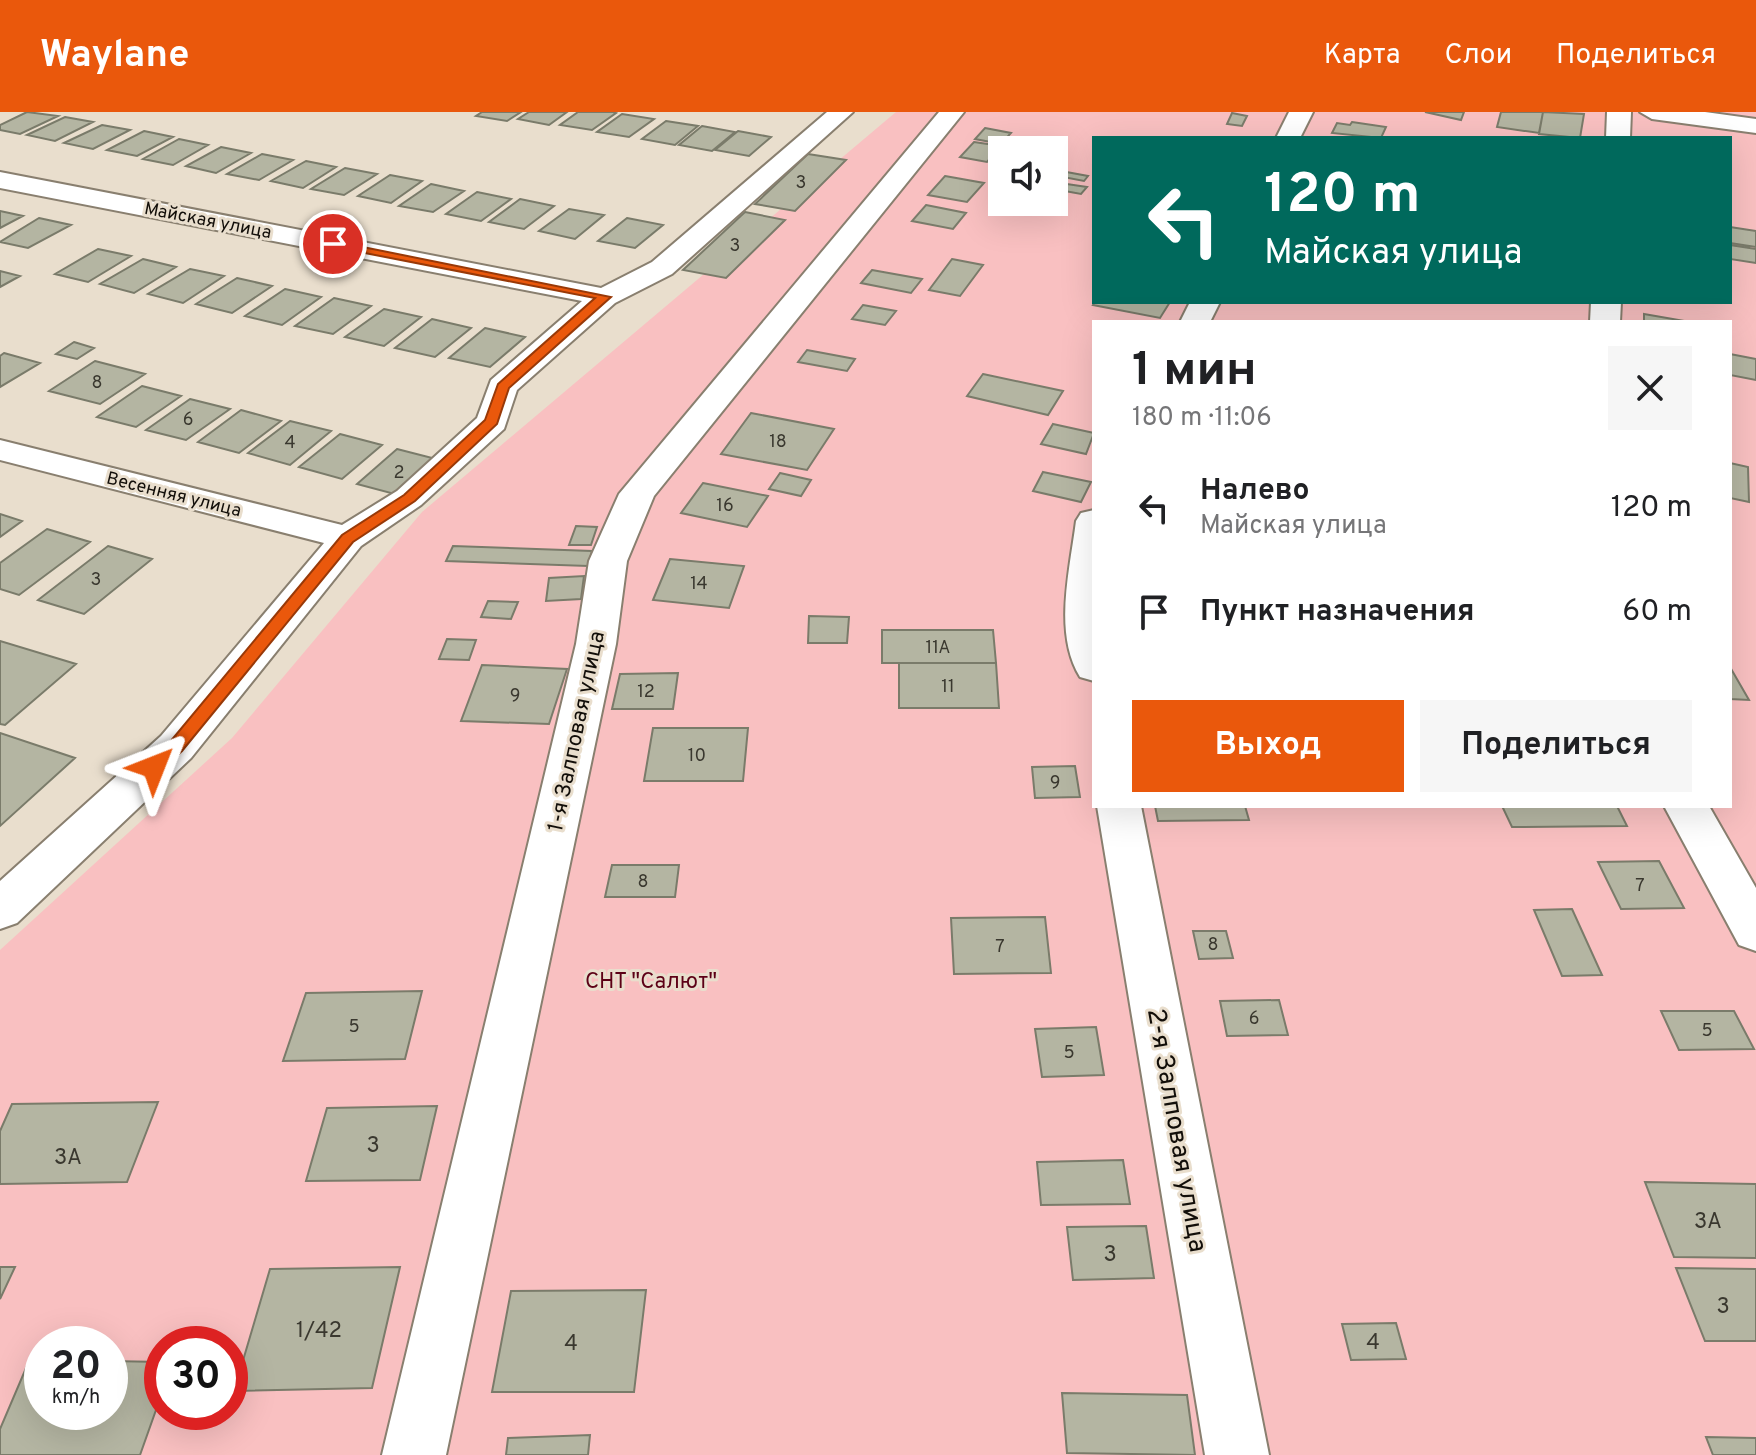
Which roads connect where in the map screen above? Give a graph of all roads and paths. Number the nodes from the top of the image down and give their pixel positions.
1 (952, 112) edge
2 (1301, 112) edge
3 (1619, 112) edge
4 (1652, 112) edge
5 (835, 113) edge
6 (1756, 126) edge
7 (1289, 136) edge
8 (1618, 136) edge
9 (0, 180) edge
10 (605, 297) junction
11 (0, 450) edge
12 (348, 538) junction
13 (1092, 540) edge
14 (1092, 657) edge
15 (1119, 808) edge
16 (1687, 808) edge
17 (0, 910) edge
18 (1756, 931) edge
19 (414, 1455) edge
20 (1237, 1455) edge

1 - 19 street, 1-я Залповая улица
2 - 7 street
3 - 8 street
4 - 6 street
5 - 10 street
9 - 10 street, Майская улица
10 - 12 street
11 - 12 street, Весенняя улица
12 - 17 street
13 - 14 street
15 - 20 street, 2-я Залповая улица
16 - 18 street

